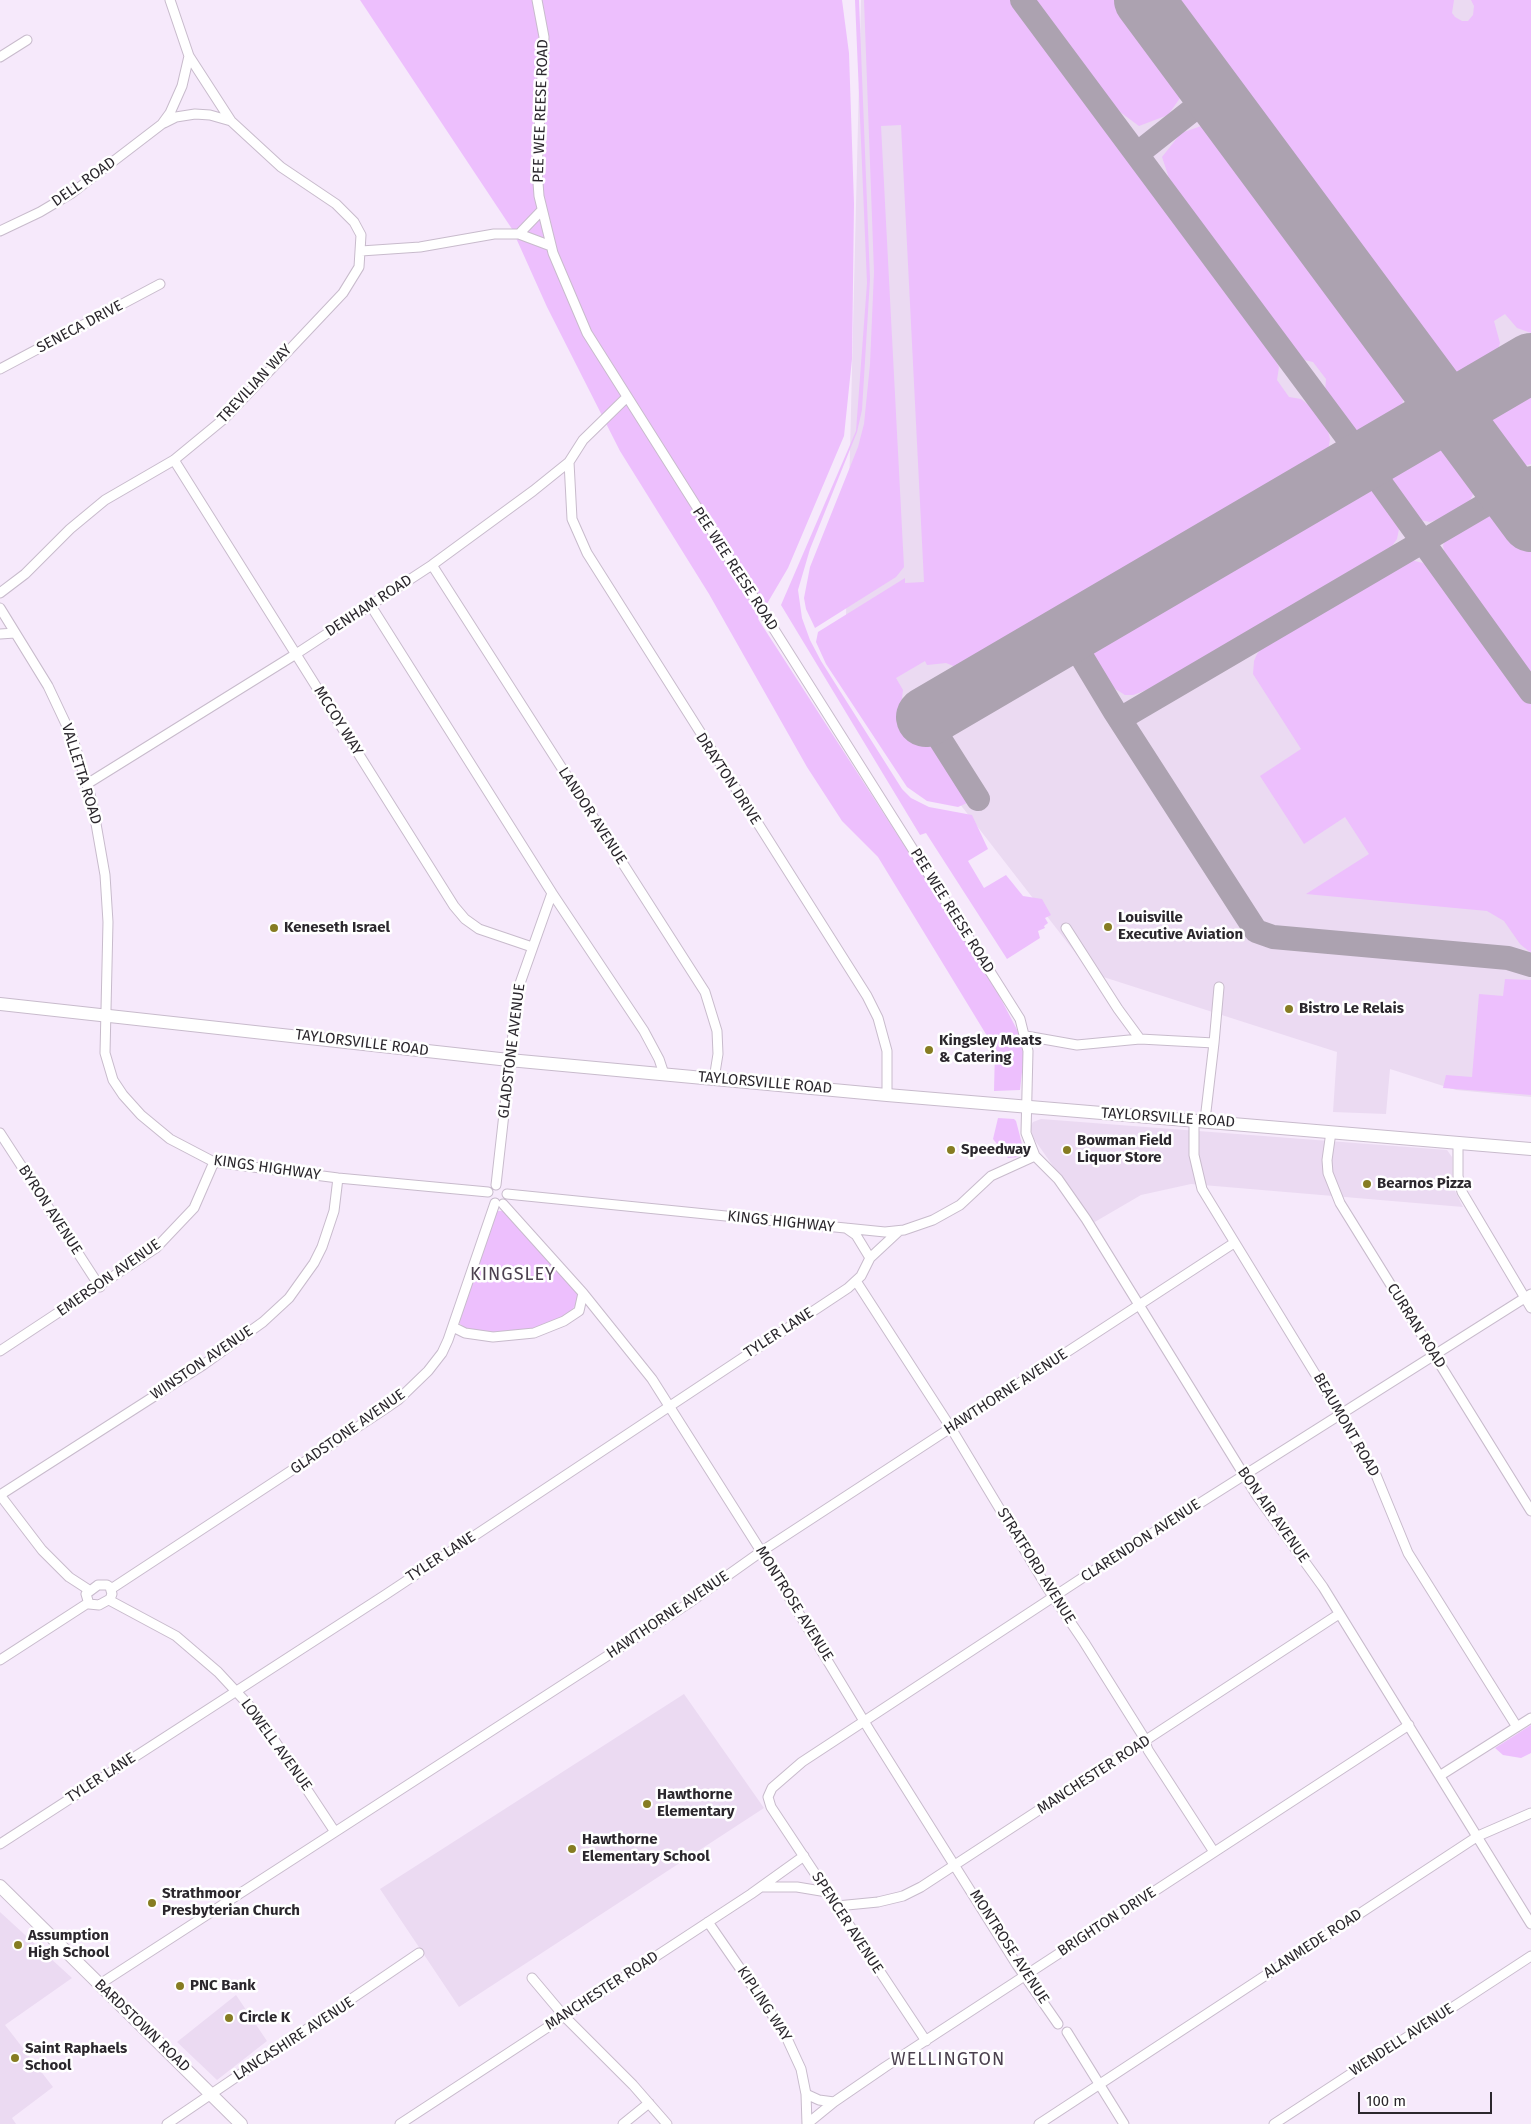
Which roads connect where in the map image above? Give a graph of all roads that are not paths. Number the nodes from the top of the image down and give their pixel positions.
1 (170, 0) edge
2 (537, 0) edge
3 (27, 40) dead end
4 (189, 56) junction
5 (0, 57) edge
6 (231, 121) junction
7 (162, 124) junction
8 (542, 210) junction
9 (0, 231) edge
10 (519, 234) junction
11 (551, 246) junction
12 (361, 251) junction
13 (160, 284) dead end
14 (0, 369) edge
15 (626, 398) junction
16 (174, 460) junction
17 (569, 462) junction
18 (432, 565) junction
19 (0, 593) edge
20 (370, 606) junction
21 (0, 608) edge
22 (15, 633) junction
23 (0, 634) edge
24 (296, 654) junction
25 (87, 784) junction
26 (552, 893) junction
27 (1066, 928) dead end
28 (532, 947) junction
29 (1219, 986) dead end
30 (0, 1004) edge
31 (105, 1016) junction
32 (1026, 1036) junction
33 (1140, 1039) junction
34 (1214, 1043) junction
35 (509, 1060) junction
36 (664, 1074) junction
37 (714, 1079) junction
38 (887, 1095) junction
39 (1027, 1107) junction
40 (1200, 1120) junction
41 (1331, 1132) junction
42 (0, 1133) edge
43 (1458, 1143) junction
44 (1531, 1149) edge
45 (1035, 1156) junction
46 (214, 1162) junction
47 (338, 1178) junction
48 (496, 1184) junction
49 (488, 1192) junction
50 (506, 1194) junction
51 (499, 1203) junction
52 (846, 1228) junction
53 (899, 1231) junction
54 (1234, 1243) junction
55 (870, 1258) junction
56 (856, 1281) junction
57 (100, 1287) junction
58 (583, 1293) junction
59 (1528, 1296) edge
60 (1140, 1304) junction
61 (1531, 1308) edge
62 (579, 1311) junction
63 (598, 1312) junction
64 (453, 1327) junction
65 (0, 1351) edge
66 (1435, 1356) junction
67 (669, 1405) junction
68 (1340, 1414) junction
69 (951, 1428) junction
70 (1244, 1474) junction
71 (0, 1495) edge
72 (1531, 1511) edge
73 (762, 1552) junction
74 (111, 1589) junction
75 (89, 1590) junction
76 (1054, 1598) junction
77 (109, 1600) junction
78 (88, 1603) junction
79 (1339, 1614) junction
80 (0, 1660) edge
81 (235, 1690) junction
82 (1531, 1718) edge
83 (865, 1722) junction
84 (1409, 1725) junction
85 (1517, 1727) junction
86 (1145, 1741) junction
87 (1441, 1775) junction
88 (769, 1804) joint
89 (1531, 1813) edge
90 (335, 1832) junction
91 (1478, 1836) junction
92 (0, 1844) edge
93 (1214, 1852) junction
94 (804, 1856) junction
95 (956, 1866) junction
96 (0, 1886) edge
97 (761, 1887) junction
98 (828, 1892) junction
99 (837, 1906) junction
100 (708, 1922) junction
101 (1531, 1924) edge
102 (419, 1953) dead end
103 (1531, 1956) edge
104 (1025, 1976) junction
105 (532, 1978) dead end
106 (100, 1984) junction
107 (564, 2016) junction
108 (1058, 2024) dead end
109 (1067, 2032) dead end
110 (926, 2041) junction
111 (1099, 2084) junction
112 (210, 2092) junction
113 (806, 2094) junction
114 (834, 2102) junction
115 (649, 2103) junction
116 (167, 2124) edge
117 (241, 2124) edge
118 (400, 2124) edge
119 (623, 2124) edge
120 (667, 2124) edge
121 (807, 2124) edge
122 (1039, 2124) edge
123 (1124, 2124) edge
124 (1274, 2124) edge

1 - 4 street
2 - 8 street, PEE WEE REESE ROAD
3 - 5 street
4 - 6 street
4 - 7 street, DELL ROAD
6 - 7 street, DELL ROAD
6 - 12 street
7 - 9 street, DELL ROAD
8 - 10 street
8 - 11 street, PEE WEE REESE ROAD
10 - 11 street
10 - 12 street
11 - 15 street, PEE WEE REESE ROAD
12 - 16 street, TREVILIAN WAY
13 - 14 street, SENECA DRIVE
15 - 17 street, DENHAM ROAD
15 - 32 street, PEE WEE REESE ROAD
16 - 19 street, TREVILIAN WAY
16 - 24 street, MCCOY WAY
17 - 18 street, DENHAM ROAD
17 - 38 street, DRAYTON DRIVE
18 - 20 street, DENHAM ROAD
18 - 37 street, LANDOR AVENUE
20 - 24 street, DENHAM ROAD
20 - 26 street
21 - 22 street, VALLETTA ROAD
22 - 23 street
22 - 25 street, VALLETTA ROAD
24 - 25 street, DENHAM ROAD
24 - 28 street, MCCOY WAY
25 - 31 street, VALLETTA ROAD
26 - 28 street, GLADSTONE AVENUE
26 - 36 street
27 - 33 street
28 - 35 street, GLADSTONE AVENUE
29 - 34 street, BEAUMONT ROAD
30 - 31 main road, TAYLORSVILLE ROAD
31 - 35 main road, TAYLORSVILLE ROAD
31 - 46 street, KINGS HIGHWAY
32 - 33 street
32 - 39 street, PEE WEE REESE ROAD
33 - 34 street
34 - 40 street, BEAUMONT ROAD
35 - 36 main road, TAYLORSVILLE ROAD
35 - 48 street, GLADSTONE AVENUE
36 - 37 main road, TAYLORSVILLE ROAD
37 - 38 main road, TAYLORSVILLE ROAD
38 - 39 main road, TAYLORSVILLE ROAD
39 - 40 main road, TAYLORSVILLE ROAD
39 - 45 street, BON AIR AVENUE
40 - 41 main road, TAYLORSVILLE ROAD
40 - 54 street, BEAUMONT ROAD
41 - 43 main road, TAYLORSVILLE ROAD
41 - 66 street, CURRAN ROAD
42 - 57 street, BYRON AVENUE
43 - 44 main road, TAYLORSVILLE ROAD
43 - 59 street
45 - 53 street, KINGS HIGHWAY
45 - 60 street, BON AIR AVENUE
46 - 47 street, KINGS HIGHWAY
46 - 57 street, EMERSON AVENUE
47 - 49 street, KINGS HIGHWAY
47 - 71 street, WINSTON AVENUE
48 - 49 street
48 - 50 street
49 - 51 street, MONTROSE AVENUE
50 - 51 street, GLADSTONE AVENUE
50 - 52 street, KINGS HIGHWAY
51 - 58 street, MONTROSE AVENUE
51 - 64 street, GLADSTONE AVENUE
52 - 53 street, KINGS HIGHWAY
52 - 55 street
53 - 55 street, TYLER LANE
54 - 60 street, HAWTHORNE AVENUE
54 - 68 street, BEAUMONT ROAD
55 - 56 street, TYLER LANE
56 - 67 street, TYLER LANE
56 - 69 street, STRATFORD AVENUE
57 - 65 street, EMERSON AVENUE
58 - 62 street
58 - 63 street, MONTROSE AVENUE
59 - 61 street
59 - 66 street, CLARENDON AVENUE
60 - 69 street, HAWTHORNE AVENUE
60 - 70 street, BON AIR AVENUE
62 - 63 street
62 - 64 street
63 - 67 street, MONTROSE AVENUE
64 - 74 street, GLADSTONE AVENUE
66 - 68 street, CLARENDON AVENUE
66 - 72 street, CURRAN ROAD
67 - 73 street, MONTROSE AVENUE
67 - 81 street, TYLER LANE
68 - 70 street, CLARENDON AVENUE
68 - 85 street, BEAUMONT ROAD
69 - 73 street, HAWTHORNE AVENUE
69 - 76 street, STRATFORD AVENUE
70 - 76 street, CLARENDON AVENUE
70 - 79 street, BON AIR AVENUE
71 - 75 street
73 - 83 street, MONTROSE AVENUE
73 - 90 street, HAWTHORNE AVENUE
74 - 75 street
74 - 77 street
75 - 78 street
76 - 83 street, CLARENDON AVENUE
76 - 86 street, STRATFORD AVENUE
77 - 78 street
77 - 81 street, LOWELL AVENUE
78 - 80 street
79 - 84 street, BON AIR AVENUE
79 - 86 street, MANCHESTER ROAD
81 - 90 street, LOWELL AVENUE
81 - 92 street, TYLER LANE
82 - 85 street
83 - 88 street, CLARENDON AVENUE
83 - 95 street, MONTROSE AVENUE
84 - 87 street, BON AIR AVENUE
84 - 93 street, BRIGHTON DRIVE
85 - 87 street
86 - 93 street, STRATFORD AVENUE
86 - 95 street, MANCHESTER ROAD
87 - 91 street, BON AIR AVENUE
88 - 94 street, SPENCER AVENUE
89 - 91 street, ALANMEDE ROAD
90 - 106 street, HAWTHORNE AVENUE
91 - 101 street, BON AIR AVENUE
91 - 111 street, ALANMEDE ROAD
93 - 104 street, BRIGHTON DRIVE
94 - 97 street, MANCHESTER ROAD
94 - 98 street, SPENCER AVENUE
95 - 99 street, MANCHESTER ROAD
95 - 104 street, MONTROSE AVENUE
96 - 106 main road, BARDSTOWN ROAD
97 - 98 street
97 - 100 street, MANCHESTER ROAD
98 - 99 street, SPENCER AVENUE
99 - 110 street, SPENCER AVENUE
100 - 107 street, MANCHESTER ROAD
100 - 113 street, KIPLING WAY
102 - 112 street, LANCASHIRE AVENUE
103 - 124 street, WENDELL AVENUE
104 - 108 street, MONTROSE AVENUE
104 - 110 street, BRIGHTON DRIVE
105 - 107 street
106 - 112 main road, BARDSTOWN ROAD
107 - 115 street
107 - 118 street, MANCHESTER ROAD
109 - 111 street
110 - 114 street, BRIGHTON DRIVE
111 - 122 street
111 - 123 street
112 - 116 street, LANCASHIRE AVENUE
112 - 117 main road, BARDSTOWN ROAD
113 - 114 street
113 - 121 street, KIPLING WAY
114 - 121 street, BRIGHTON DRIVE
115 - 119 street
115 - 120 street

